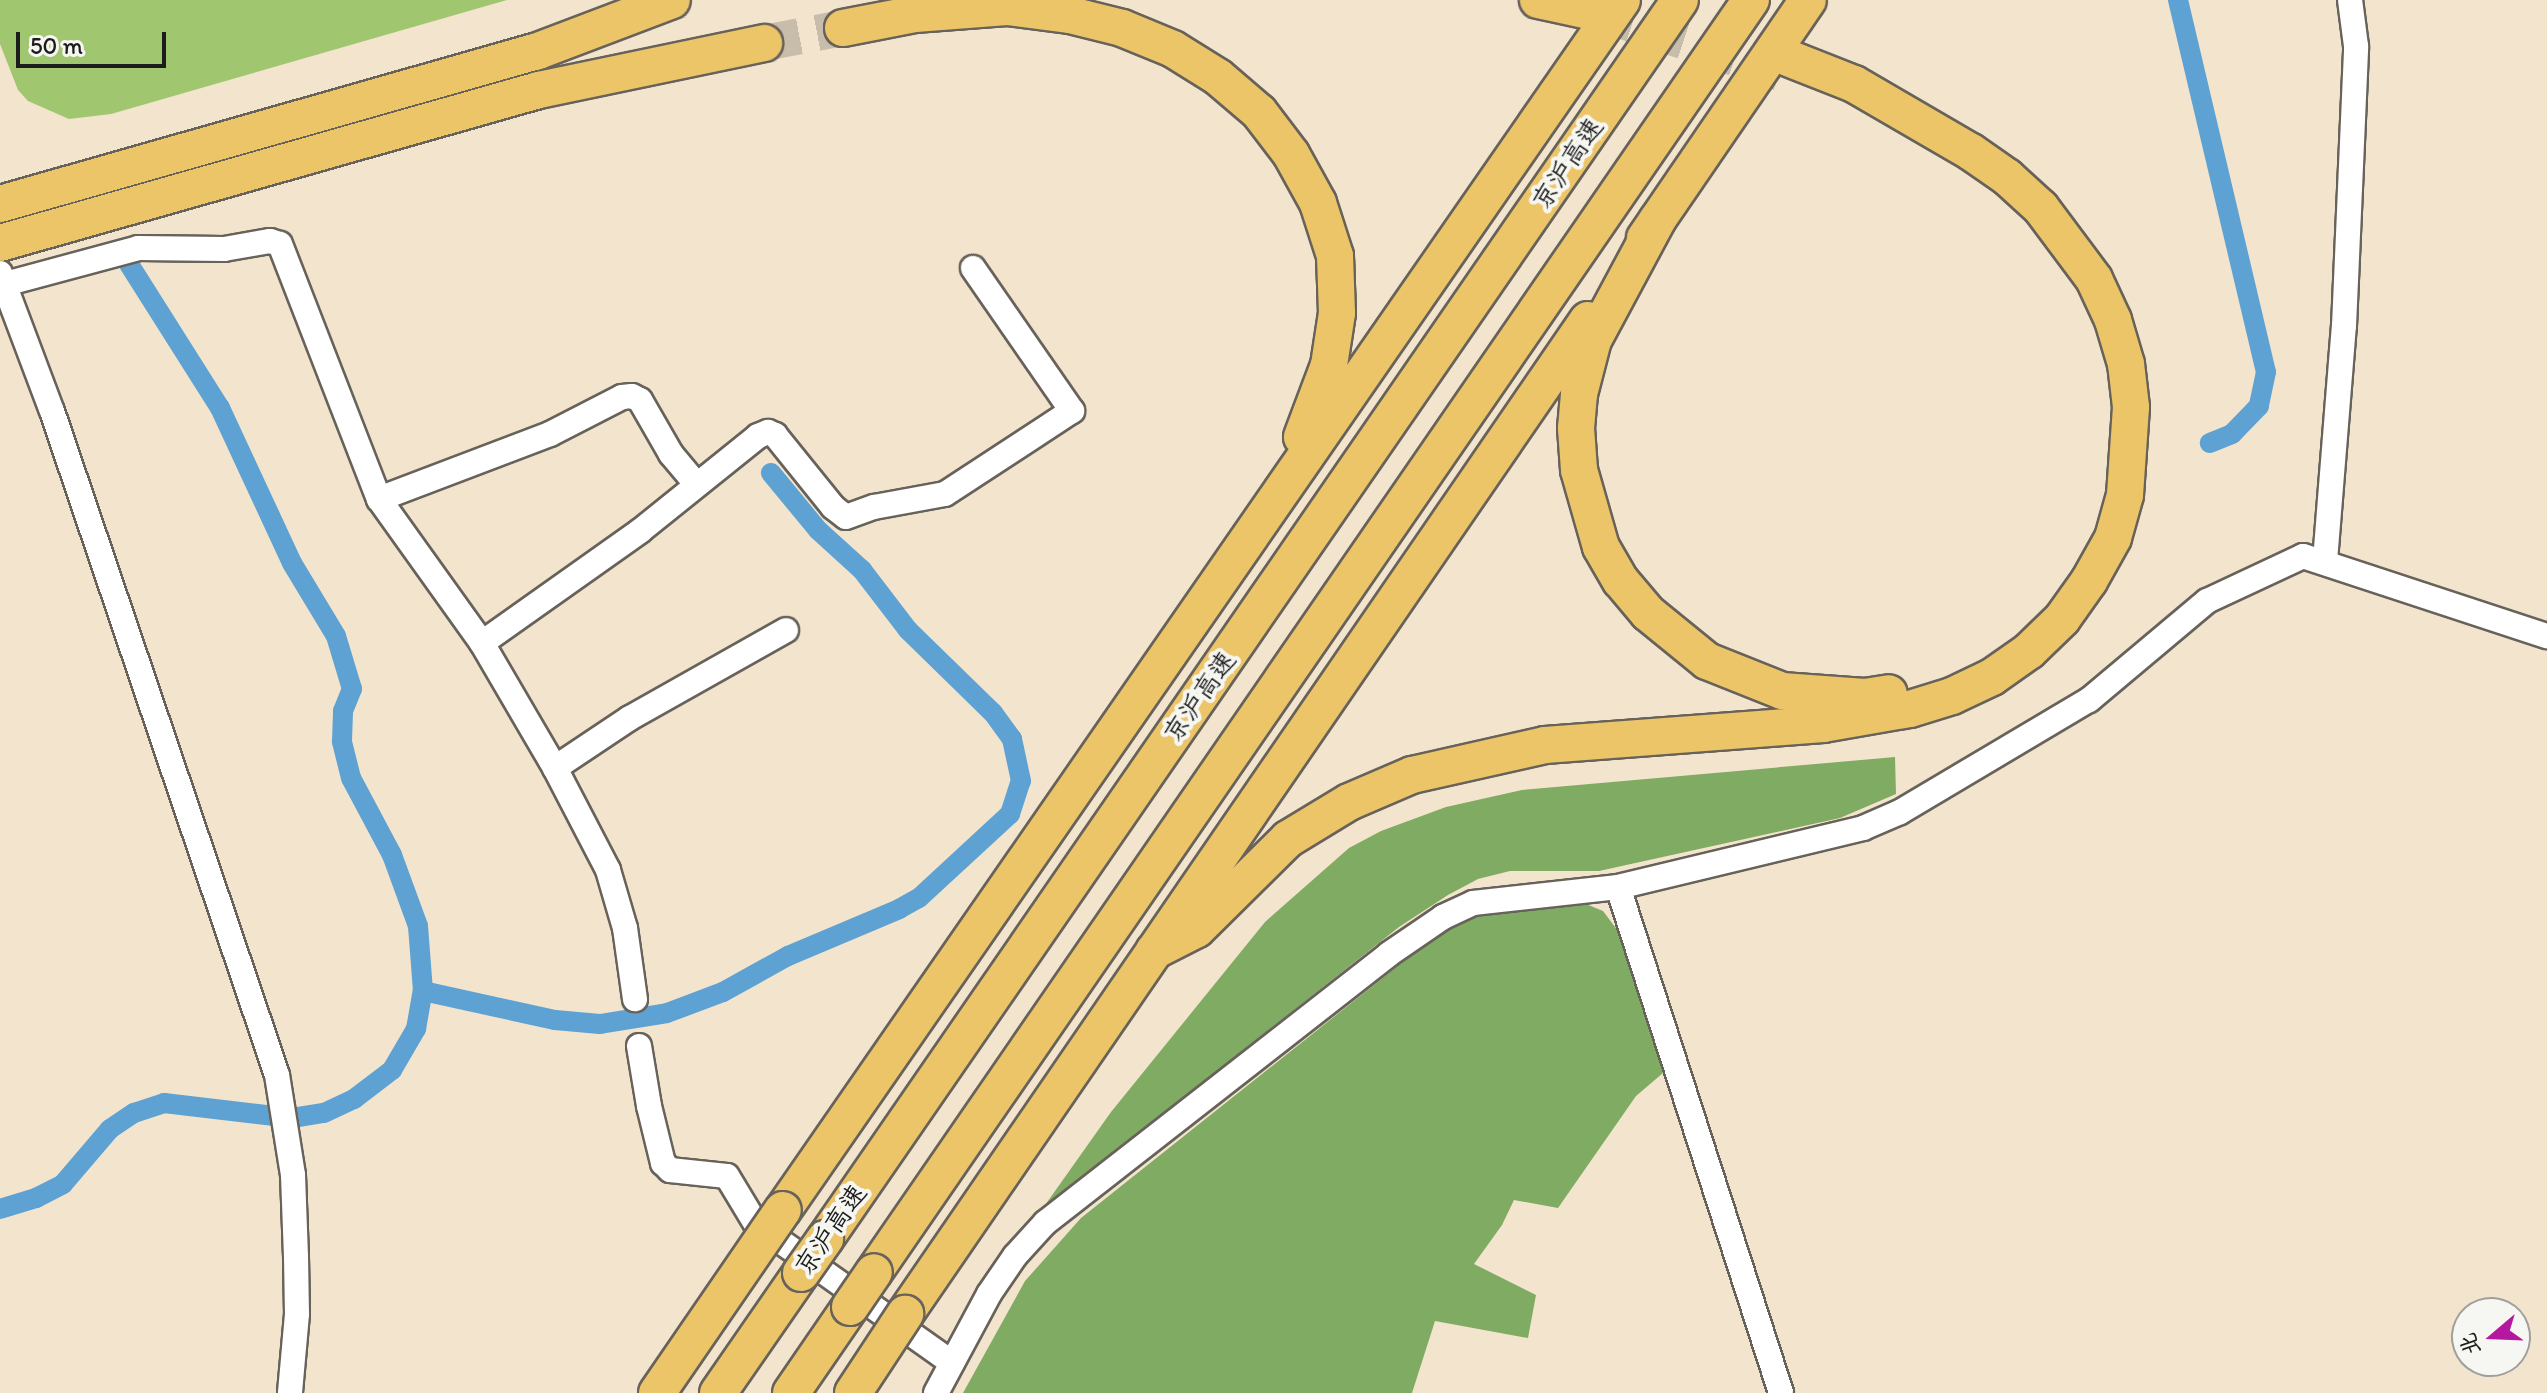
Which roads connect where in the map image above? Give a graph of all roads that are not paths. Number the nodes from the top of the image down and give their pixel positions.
1 (672, 0) edge
2 (954, 0) edge
3 (1538, 0) edge
4 (1680, 0) edge
5 (1751, 0) edge
6 (1808, 0) edge
7 (2350, 0) edge
8 (1610, 6) edge
9 (915, 14) junction
10 (843, 28) tunnel mouth
11 (764, 43) tunnel mouth
12 (1784, 66) tunnel mouth
13 (0, 204) edge
14 (1658, 219) junction
15 (0, 243) edge
16 (973, 268) dead end
17 (3, 278) edge
18 (1297, 471) junction
19 (697, 485) junction
20 (379, 499) junction
21 (2114, 502) junction
22 (2325, 561) junction
23 (786, 630) dead end
24 (2547, 636) edge
25 (482, 643) junction
26 (555, 768) junction
27 (1618, 887) junction
28 (1154, 951) junction
29 (635, 999) dead end
30 (639, 1046) dead end
31 (952, 1363) junction
32 (290, 1393) edge
33 (657, 1393) edge
34 (718, 1393) edge
35 (791, 1393) edge
36 (853, 1393) edge
37 (936, 1393) edge
38 (1781, 1393) edge

1 - 13 highway
2 - 9 highway
3 - 8 highway
4 - 34 highway, 京沪高速, bridge
5 - 35 highway, bridge
6 - 14 highway
7 - 22 street
8 - 18 highway
9 - 10 highway
9 - 18 highway
11 - 15 highway
12 - 21 highway
14 - 21 highway
14 - 28 highway
16 - 19 street
17 - 20 street
17 - 32 street
18 - 33 highway, bridge
19 - 20 street
19 - 25 street
20 - 25 street
21 - 28 highway
22 - 24 street
22 - 27 street
23 - 26 street
25 - 26 street
26 - 29 street
27 - 31 street
27 - 38 street
28 - 36 highway, bridge
30 - 31 street
31 - 37 street

